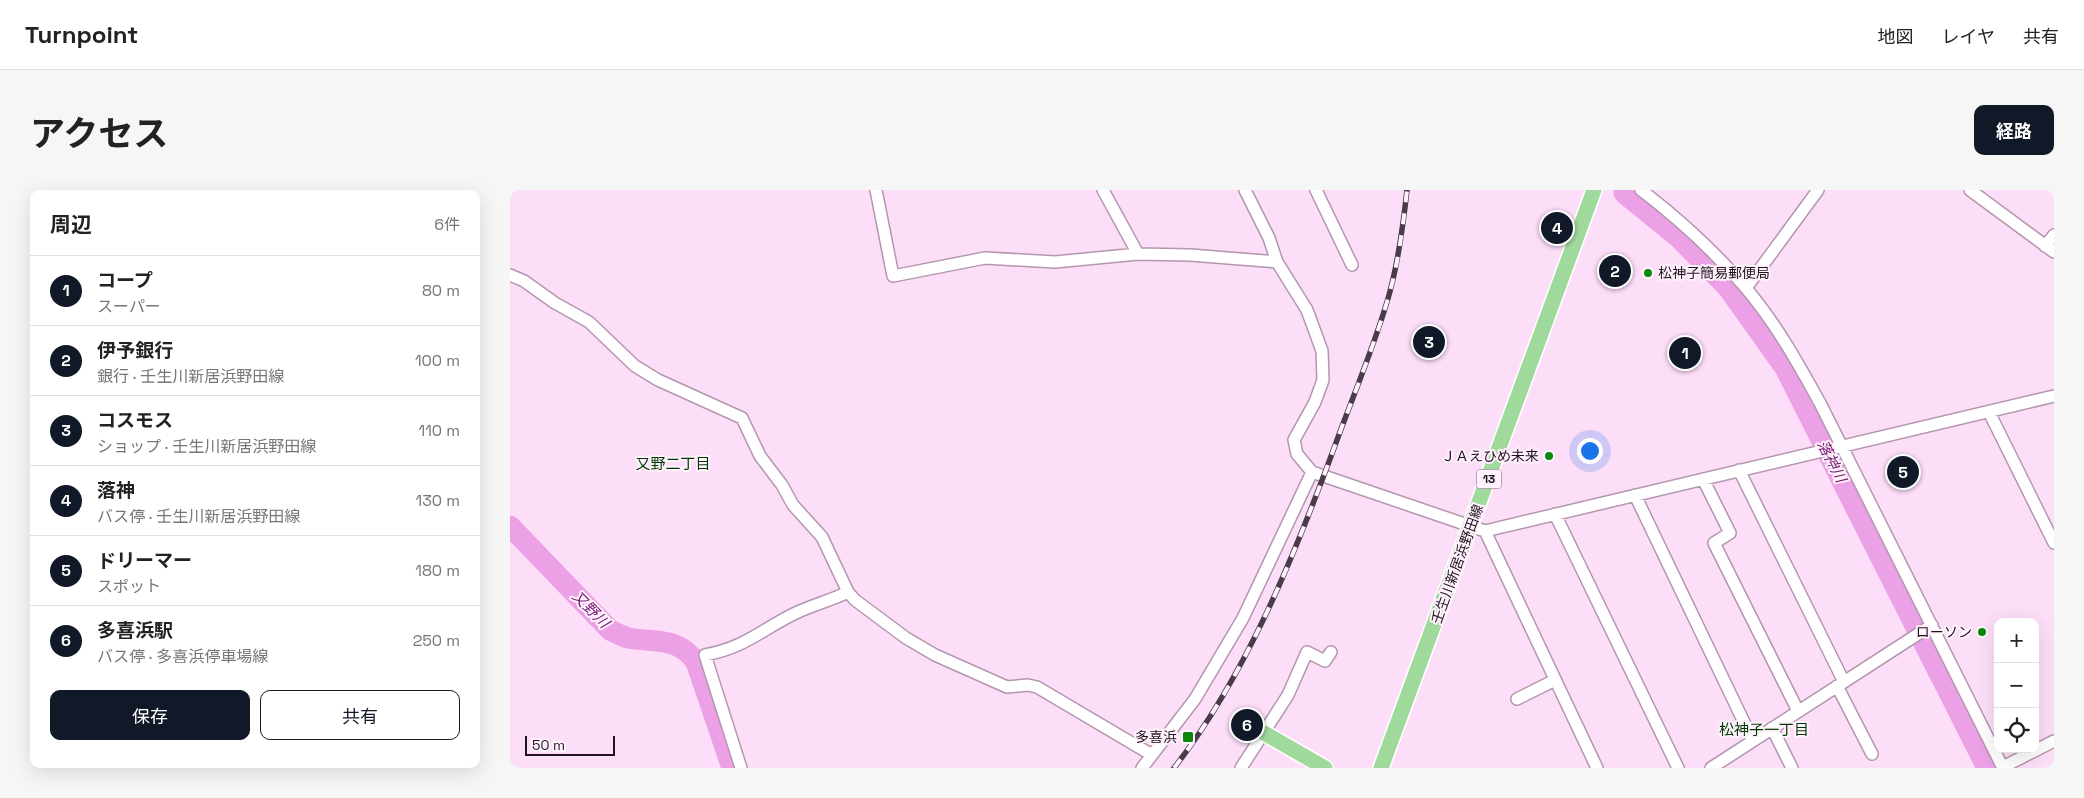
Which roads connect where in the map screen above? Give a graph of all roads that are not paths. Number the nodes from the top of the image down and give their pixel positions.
1 (876, 190) edge
2 (1103, 190) edge
3 (1246, 190) edge
4 (1316, 190) edge
5 (1594, 190) edge
6 (1641, 190) edge
7 (1818, 190) edge
8 (1970, 190) edge
9 (2054, 234) edge
10 (2049, 249) edge
11 (1138, 254) junction
12 (1277, 262) junction
13 (1352, 265) dead end
14 (510, 275) edge
15 (1746, 288) junction
16 (2054, 396) edge
17 (1989, 412) junction
18 (1838, 447) junction
19 (1739, 470) junction
20 (1312, 472) junction
21 (1703, 479) junction
22 (1635, 495) junction
23 (1555, 514) junction
24 (1478, 529) junction
25 (2054, 543) edge
26 (848, 592) junction
27 (1930, 627) junction
28 (1331, 652) dead end
29 (1555, 680) junction
30 (1840, 684) junction
31 (1517, 699) dead end
32 (1798, 711) junction
33 (1772, 728) junction
34 (1264, 733) junction
35 (1753, 741) junction
36 (2054, 741) edge
37 (1872, 754) dead end
38 (1152, 755) junction
39 (740, 768) edge
40 (1142, 768) edge
41 (1241, 768) edge
42 (1325, 768) edge
43 (1381, 768) edge
44 (1597, 768) edge
45 (1678, 768) edge
46 (1711, 768) edge
47 (1792, 768) edge
48 (2003, 768) edge

1 - 11 street
2 - 11 street
3 - 12 street
4 - 13 street
5 - 24 main road, 壬生川新居浜野田線 / 13
6 - 15 street
7 - 15 street
8 - 10 street
9 - 10 street
11 - 12 street
12 - 20 street
14 - 26 street
15 - 18 street
16 - 17 street
17 - 18 street
17 - 25 street
18 - 19 street
18 - 27 street
19 - 21 street
19 - 30 street
20 - 24 street
20 - 38 street
21 - 22 street
21 - 32 street
22 - 23 street
22 - 35 street
23 - 24 street
23 - 45 street
24 - 29 street
24 - 43 main road, 壬生川新居浜野田線 / 13
26 - 38 street
26 - 39 street
27 - 30 street
27 - 48 street
28 - 34 street
29 - 31 street
29 - 44 street
30 - 32 street
30 - 37 street
32 - 33 street
33 - 35 street
33 - 47 street
34 - 41 street
34 - 42 main road
35 - 46 street
36 - 48 street
38 - 40 street

